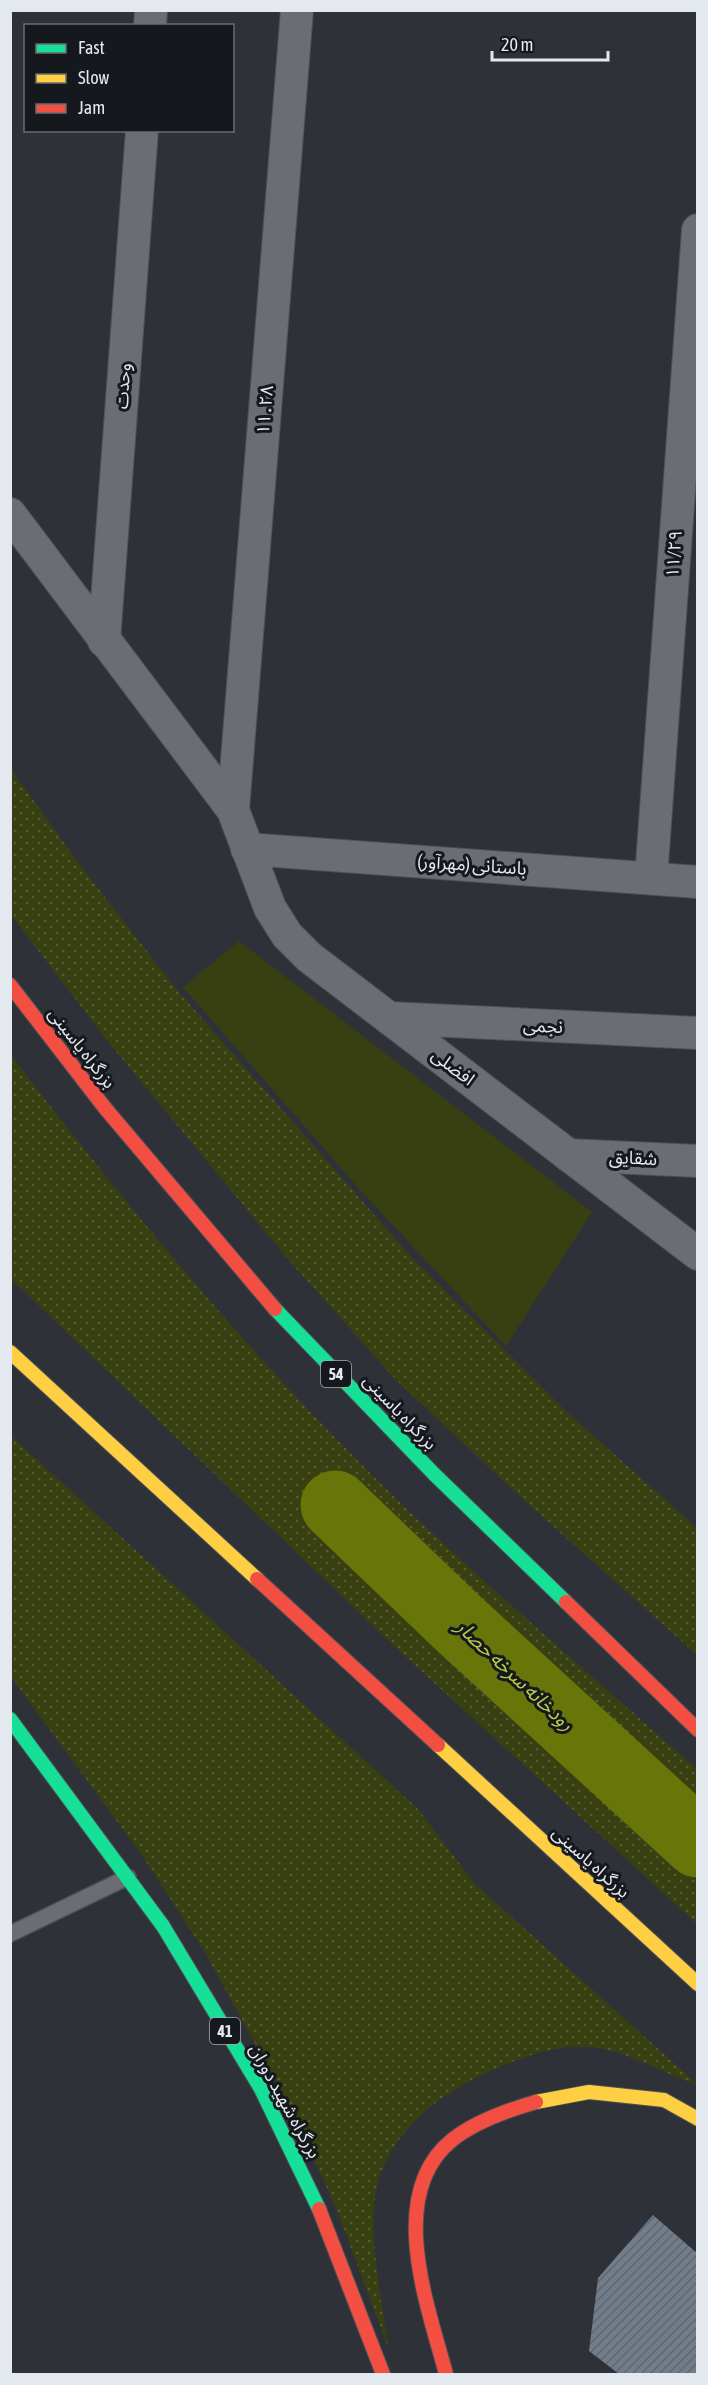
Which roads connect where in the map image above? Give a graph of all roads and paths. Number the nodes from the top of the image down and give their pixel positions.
1 (297, 10) edge
2 (142, 132) edge
3 (698, 230) edge
4 (10, 514) edge
5 (104, 641) junction
6 (233, 810) junction
7 (247, 849) junction
8 (651, 878) junction
9 (698, 882) edge
10 (10, 985) edge
11 (389, 1018) junction
12 (698, 1033) edge
13 (568, 1155) junction
14 (698, 1161) edge
15 (698, 1254) edge
16 (10, 1353) edge
17 (10, 1360) edge
18 (28, 1371) junction
19 (10, 1719) edge
20 (698, 1730) edge
21 (128, 1876) junction
22 (10, 1934) edge
23 (698, 1984) edge
24 (698, 2119) edge
25 (383, 2374) edge
26 (446, 2374) edge

1 - 6 street, ۱۱ . ۲۸
2 - 5 street, وحدت
3 - 8 street, ۱۱/۲۹
4 - 5 street
5 - 6 street
6 - 7 street, افضلی
7 - 8 street, باستانی (مهرآور)
7 - 11 street, افضلی
8 - 9 street, باستانی (مهرآور)
10 - 20 highway, بزرگراه یاسینی / 54
11 - 12 street, نجمی
11 - 13 street, افضلی
13 - 14 street, شقایق
13 - 15 street, افضلی
16 - 18 highway, بزرگراه یاسینی
17 - 18 highway
18 - 23 highway, بزرگراه یاسینی
19 - 21 highway, بزرگراه شهید دوران / 41
21 - 22 lane
21 - 25 highway, بزرگراه شهید دوران / 41
24 - 26 highway

